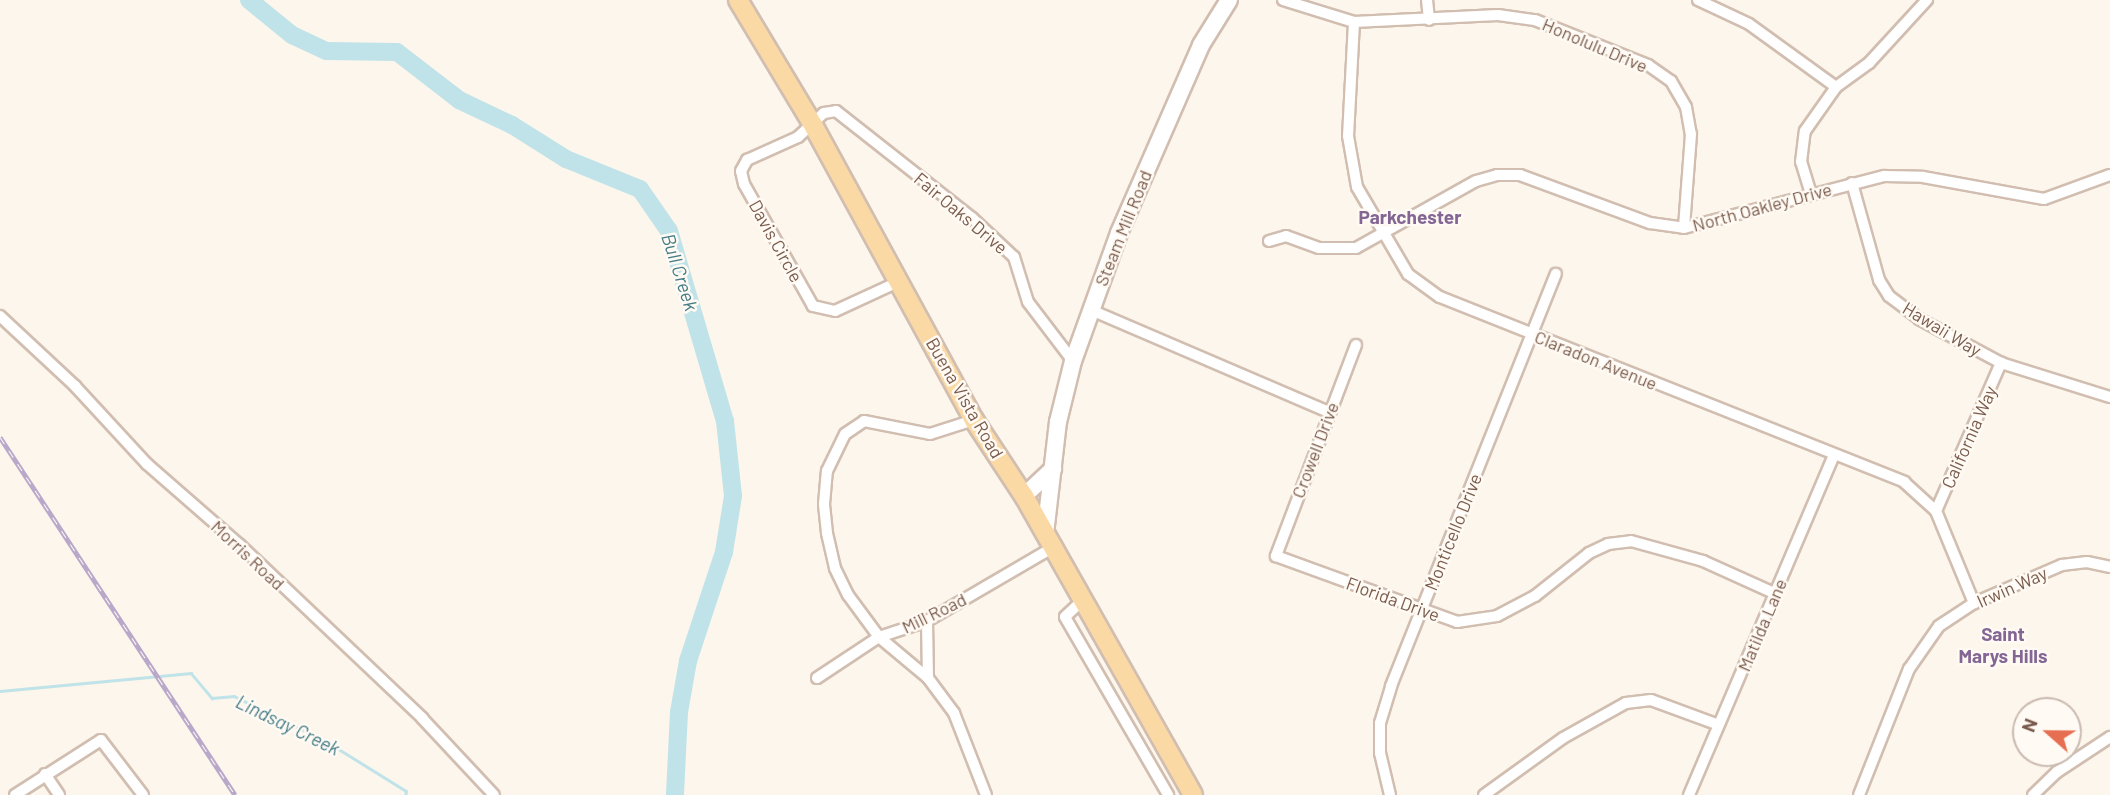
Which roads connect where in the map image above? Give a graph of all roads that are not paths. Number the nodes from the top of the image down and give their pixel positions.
1 (738, 0) edge
2 (1229, 0) edge
3 (1283, 0) edge
4 (1427, 0) edge
5 (1698, 0) edge
6 (1927, 0) edge
7 (1429, 20) junction
8 (1354, 22) junction
9 (1836, 87) junction
10 (813, 125) junction
11 (2110, 176) edge
12 (1852, 183) junction
13 (1811, 194) junction
14 (1684, 228) junction
15 (1382, 233) junction
16 (1269, 241) dead end
17 (1556, 274) dead end
18 (898, 282) junction
19 (1091, 310) junction
20 (0, 316) edge
21 (1532, 335) junction
22 (1356, 345) dead end
23 (1073, 361) junction
24 (2001, 363) junction
25 (2110, 397) edge
26 (1329, 412) junction
27 (974, 420) junction
28 (1834, 455) junction
29 (1053, 469) junction
30 (1024, 496) junction
31 (1936, 511) junction
32 (1049, 541) junction
33 (1276, 556) joint
34 (2110, 567) edge
35 (1776, 594) junction
36 (1084, 599) junction
37 (1974, 603) junction
38 (1422, 611) junction
39 (927, 621) junction
40 (879, 637) junction
41 (817, 678) dead end
42 (928, 678) junction
43 (1719, 725) junction
44 (2110, 737) edge
45 (45, 774) junction
46 (15, 795) edge
47 (59, 795) edge
48 (143, 795) edge
49 (494, 795) edge
50 (986, 795) edge
51 (1168, 795) edge
52 (1193, 795) edge
53 (1390, 795) edge
54 (1484, 795) edge
55 (1689, 795) edge
56 (1859, 795) edge
57 (2034, 795) edge

1 - 10 main road, Buena Vista Road
2 - 19 street, Steam Mill Road
3 - 8 street, Honolulu Drive
4 - 7 street
5 - 9 street
6 - 9 street
7 - 8 street, Honolulu Drive
7 - 14 street, Honolulu Drive
8 - 15 street, Claradon Avenue
9 - 13 street
10 - 18 main road, Buena Vista Road
10 - 18 street, Davis Circle
10 - 23 street, Fair Oaks Drive
11 - 12 street, North Oakley Drive
12 - 13 street, North Oakley Drive
12 - 24 street, Hawaii Way
13 - 14 street, North Oakley Drive
14 - 15 street, North Oakley Drive
15 - 16 street, North Oakley Drive
15 - 21 street, Claradon Avenue
17 - 21 street, Monticello Drive
18 - 27 main road, Buena Vista Road
19 - 23 street, Steam Mill Road
19 - 26 street
20 - 49 street, Morris Road
21 - 28 street, Claradon Avenue
21 - 38 street, Monticello Drive
22 - 26 street, Crowell Drive
23 - 29 street, Steam Mill Road
24 - 25 street, Hawaii Way
24 - 31 street, California Way
26 - 33 street, Crowell Drive
27 - 30 main road, Buena Vista Road
27 - 40 street
28 - 31 street, Claradon Avenue
28 - 35 street, Matilda Lane
29 - 30 street
29 - 32 street, Steam Mill Road
30 - 32 main road, Buena Vista Road
31 - 37 street, Claradon Avenue
32 - 36 main road, Buena Vista Road
32 - 39 street, Mill Road
33 - 38 street, Florida Drive
34 - 37 street, Irwin Way
35 - 38 street, Florida Drive
35 - 43 street, Matilda Lane
36 - 51 street
36 - 52 main road, Buena Vista Road
37 - 56 street, Irwin Way
38 - 53 street, Monticello Drive
39 - 40 street, Mill Road
39 - 42 street
40 - 41 street, Mill Road
40 - 42 street
42 - 50 street
43 - 54 street
43 - 55 street, Matilda Lane
44 - 57 street
45 - 46 street
45 - 47 street
45 - 48 street

